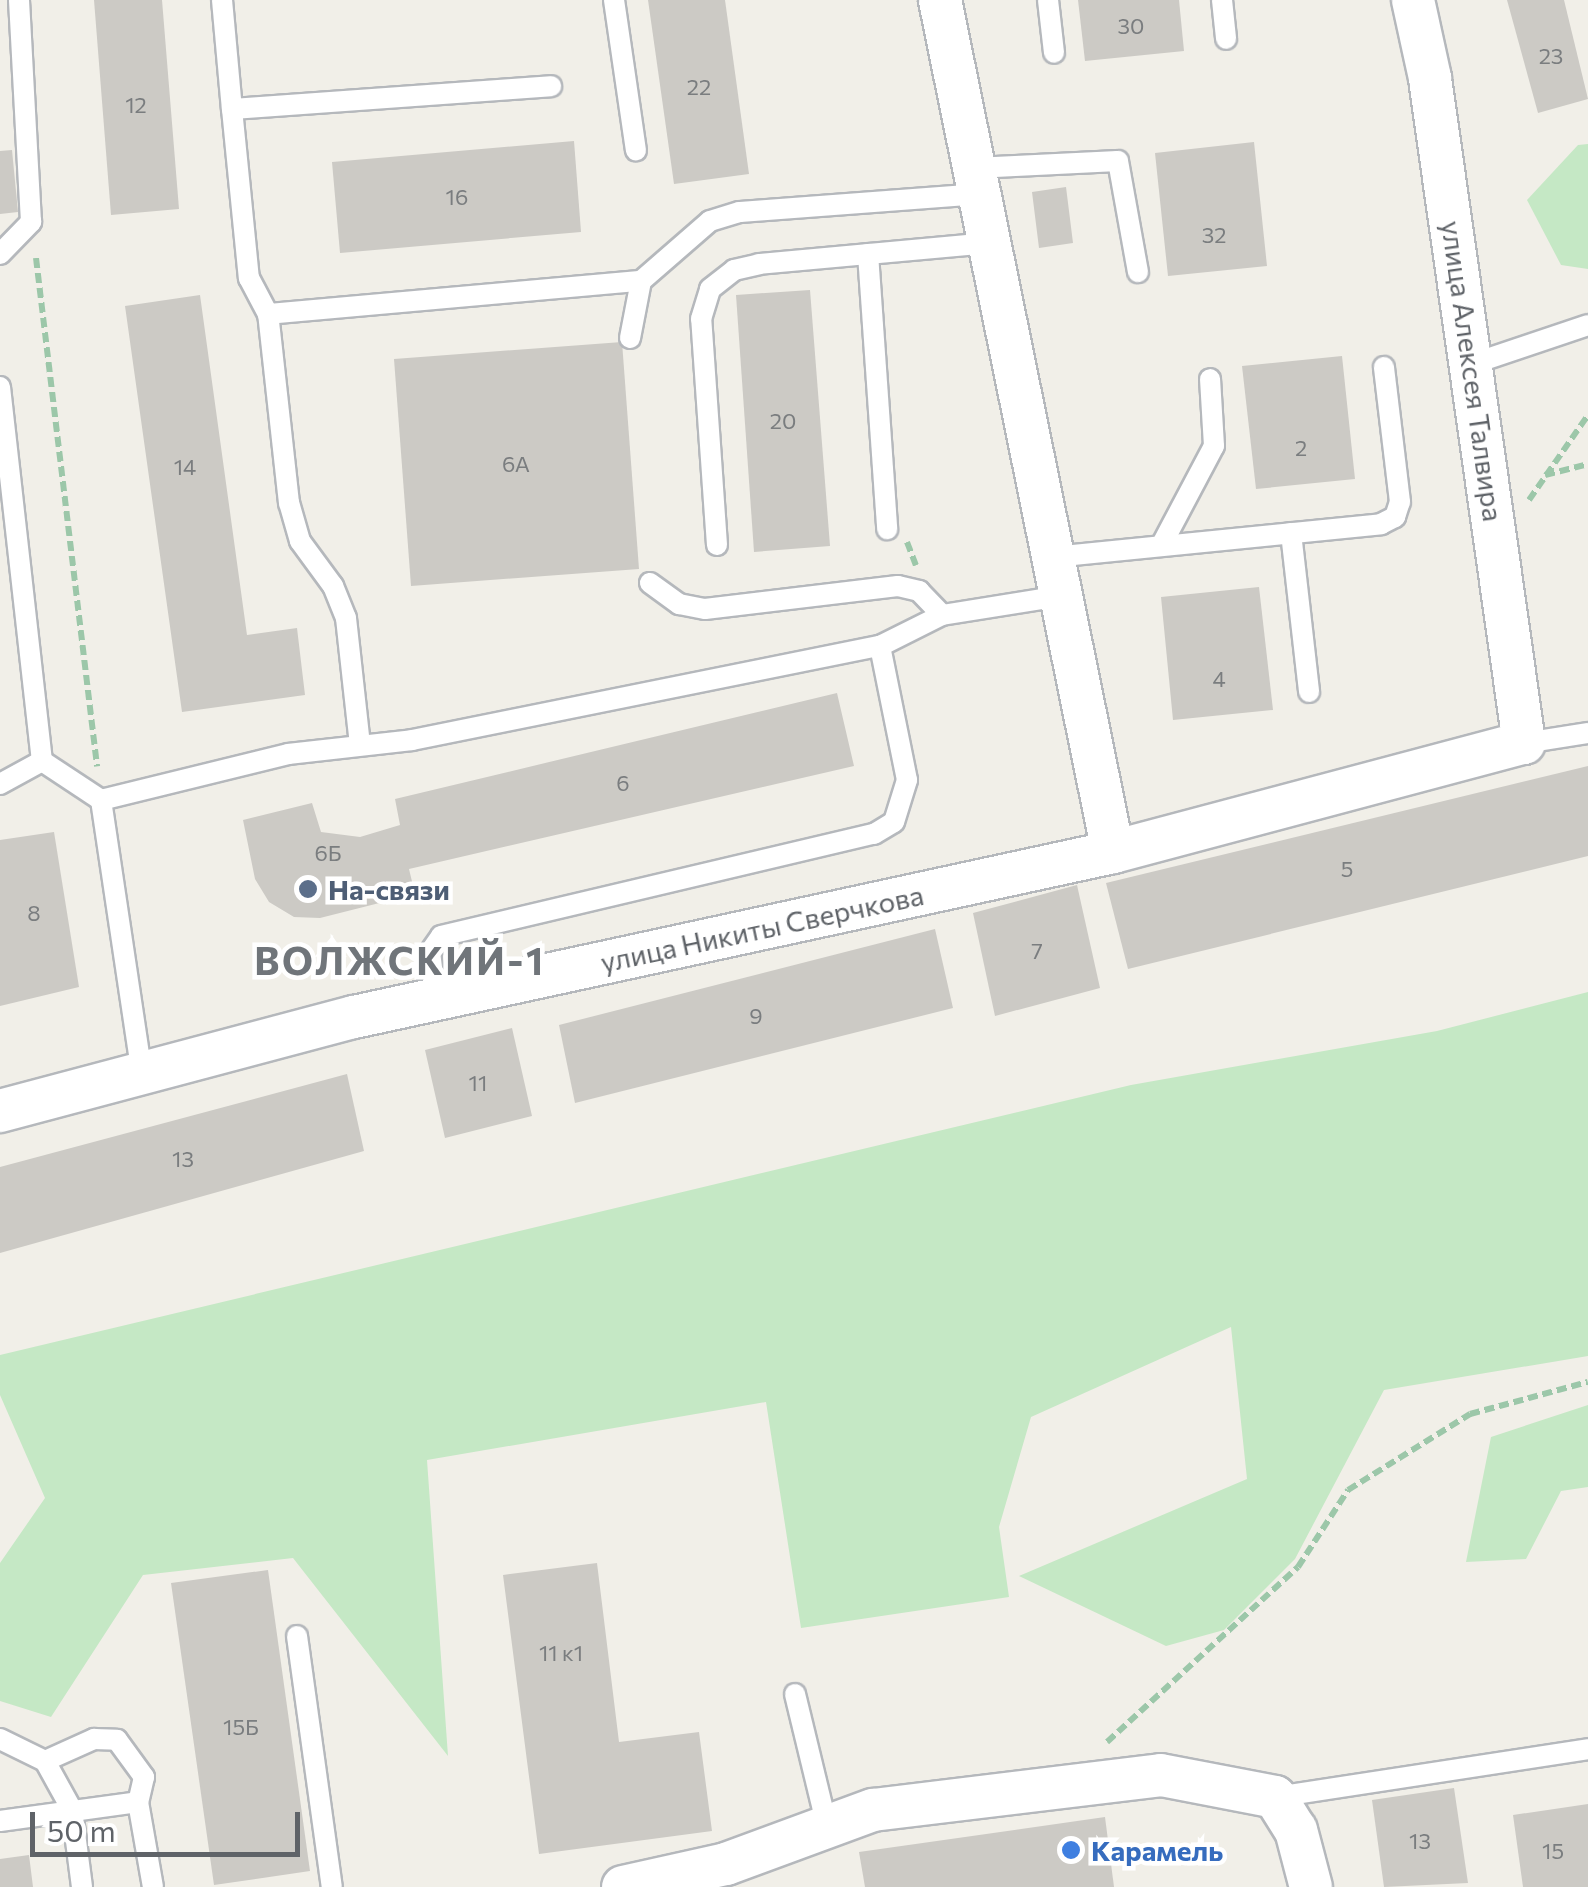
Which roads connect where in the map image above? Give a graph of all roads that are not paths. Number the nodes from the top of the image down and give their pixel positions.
1 (19, 0) edge
2 (222, 0) edge
3 (614, 0) edge
4 (940, 0) edge
5 (1048, 0) edge
6 (1222, 0) edge
7 (1413, 0) edge
8 (1226, 39) dead end
9 (1054, 54) dead end
10 (550, 86) dead end
11 (232, 109) junction
12 (636, 150) dead end
13 (977, 181) junction
14 (990, 243) junction
15 (0, 254) edge
16 (868, 254) junction
17 (1138, 272) dead end
18 (641, 281) junction
19 (268, 314) junction
20 (1588, 325) edge
21 (630, 338) dead end
22 (1472, 364) junction
23 (1384, 367) dead end
24 (1210, 379) dead end
25 (0, 387) edge
26 (887, 530) dead end
27 (1292, 533) junction
28 (716, 545) dead end
29 (1161, 546) junction
30 (1057, 576) junction
31 (650, 583) dead end
32 (942, 615) junction
33 (880, 646) junction
34 (1309, 692) dead end
35 (1588, 733) edge
36 (1524, 744) junction
37 (360, 746) junction
38 (42, 760) junction
39 (0, 784) edge
40 (100, 800) junction
41 (1113, 852) junction
42 (436, 998) junction
43 (141, 1068) junction
44 (0, 1111) edge
45 (297, 1636) dead end
46 (795, 1694) dead end
47 (0, 1738) edge
48 (1588, 1749) edge
49 (45, 1761) junction
50 (1276, 1797) junction
51 (138, 1802) junction
52 (72, 1810) junction
53 (0, 1821) edge
54 (827, 1826) junction
55 (82, 1887) edge
56 (153, 1887) edge
57 (331, 1887) edge
58 (624, 1887) edge
59 (1311, 1887) edge

1 - 15 lane
2 - 11 lane
3 - 12 lane
4 - 13 street
5 - 9 lane
6 - 8 lane
7 - 22 street, улица Алексея Талвира
10 - 11 lane
11 - 19 lane
13 - 14 street
13 - 17 lane
13 - 18 lane
14 - 16 lane
14 - 30 street
16 - 26 lane
16 - 28 lane
18 - 19 lane
18 - 21 lane
19 - 37 lane
20 - 22 lane
22 - 36 street, улица Алексея Талвира
23 - 27 lane
24 - 29 lane
25 - 38 lane
27 - 29 lane
27 - 34 lane
29 - 30 lane
30 - 32 lane
30 - 41 street
31 - 32 lane
32 - 33 lane
33 - 37 lane
33 - 42 lane
35 - 36 lane
36 - 41 street, улица Никиты Сверчкова
37 - 40 lane
38 - 39 lane
38 - 40 lane
40 - 43 lane
41 - 42 street, улица Никиты Сверчкова
42 - 43 street, улица Никиты Сверчкова
43 - 44 street, улица Никиты Сверчкова
45 - 57 lane
46 - 54 lane
47 - 49 lane
48 - 50 lane
49 - 51 lane
49 - 52 lane
50 - 54 street
50 - 59 street
51 - 52 lane
51 - 56 lane
52 - 53 lane
52 - 55 lane
54 - 58 street

